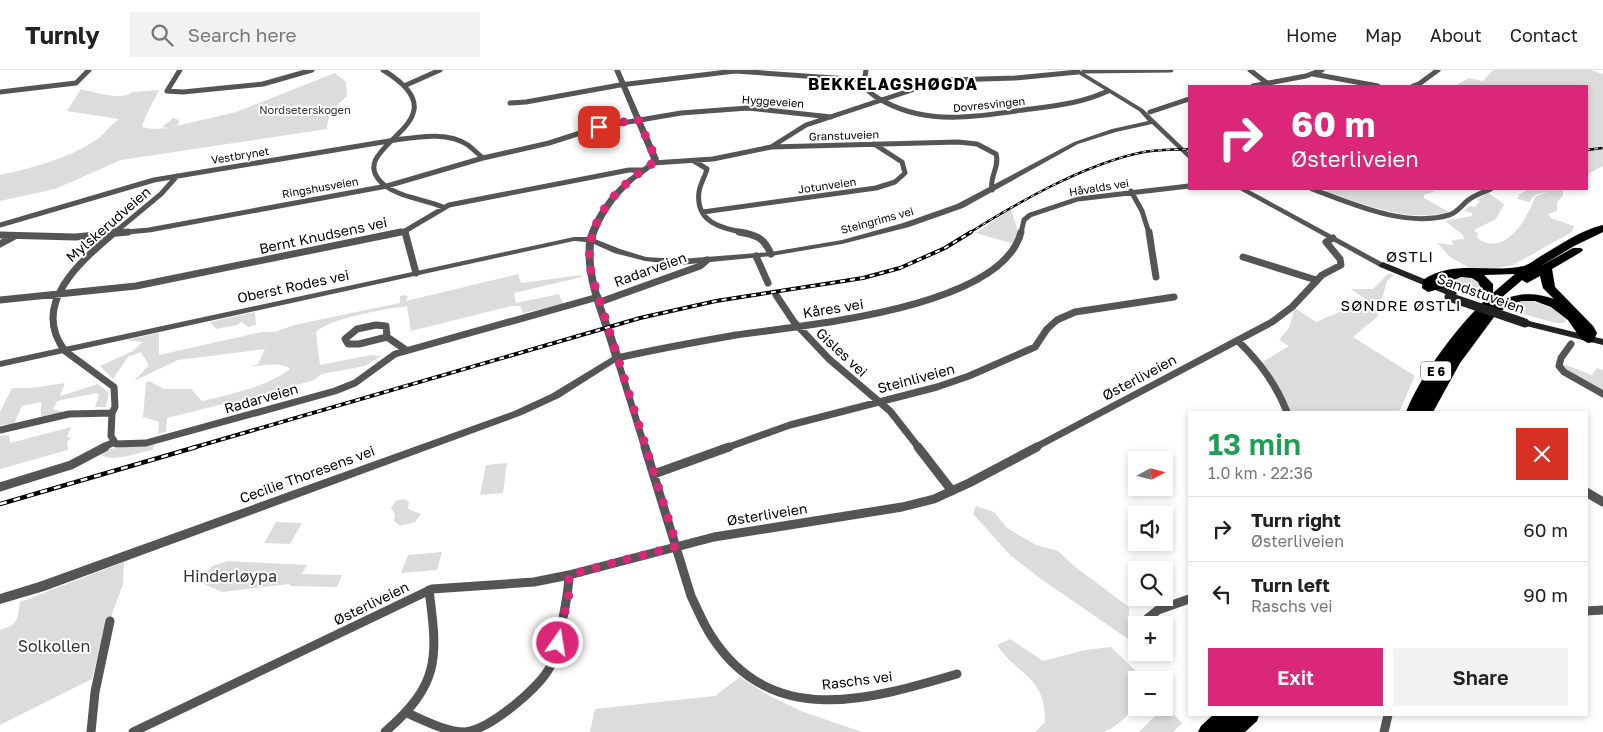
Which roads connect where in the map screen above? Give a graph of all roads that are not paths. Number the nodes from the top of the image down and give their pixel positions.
1 (89, 70) edge
2 (180, 70) edge
3 (312, 70) edge
4 (383, 70) edge
5 (440, 70) edge
6 (617, 70) edge
7 (751, 70) edge
8 (866, 70) edge
9 (1171, 70) edge
10 (1250, 70) edge
11 (1322, 70) edge
12 (1438, 70) edge
13 (1079, 71) edge
14 (1313, 74) junction
15 (862, 80) junction
16 (622, 85) junction
17 (1267, 85) edge
18 (1373, 85) edge
19 (1416, 85) edge
20 (404, 86) junction
21 (1108, 91) junction
22 (0, 92) edge
23 (1188, 99) edge
24 (880, 100) junction
25 (510, 102) dead end
26 (1150, 112) dead end
27 (831, 117) junction
28 (638, 119) junction
29 (1152, 122) junction
30 (389, 141) junction
31 (874, 144) junction
32 (771, 147) junction
33 (1188, 157) edge
34 (482, 158) junction
35 (694, 161) junction
36 (653, 163) junction
37 (644, 170) junction
38 (177, 176) junction
39 (387, 186) junction
40 (1188, 186) edge
41 (992, 190) junction
42 (1244, 190) edge
43 (1315, 190) edge
44 (1488, 190) edge
45 (1131, 192) junction
46 (443, 207) junction
47 (702, 212) junction
48 (0, 225) edge
49 (1022, 227) joint
50 (1603, 228) edge
51 (405, 231) junction
52 (0, 235) edge
53 (112, 235) junction
54 (15, 236) junction
55 (1333, 238) junction
56 (1603, 238) edge
57 (591, 240) junction
58 (0, 244) edge
59 (772, 254) junction
60 (756, 256) junction
61 (1243, 257) dead end
62 (707, 260) junction
63 (1384, 265) joint
64 (1529, 268) junction
65 (1546, 268) junction
66 (1513, 271) junction
67 (416, 273) junction
68 (1156, 276) dead end
69 (1316, 280) junction
70 (768, 283) dead end
71 (1430, 286) junction
72 (1488, 290) junction
73 (57, 294) junction
74 (776, 295) dead end
75 (1174, 297) dead end
76 (0, 300) edge
77 (599, 300) junction
78 (1493, 310) junction
79 (1479, 311) junction
80 (797, 326) junction
81 (1590, 336) edge
82 (387, 337) junction
83 (1238, 341) junction
84 (1603, 342) edge
85 (1571, 344) dead end
86 (65, 350) junction
87 (406, 350) junction
88 (617, 358) junction
89 (0, 364) edge
90 (1603, 394) edge
91 (879, 401) junction
92 (1287, 411) edge
93 (1414, 411) edge
94 (1427, 411) edge
95 (112, 413) junction
96 (0, 430) edge
97 (114, 442) junction
98 (654, 474) junction
99 (0, 487) edge
100 (952, 491) junction
101 (1588, 493) edge
102 (1603, 502) edge
103 (677, 546) junction
104 (569, 575) junction
105 (429, 590) junction
106 (0, 599) edge
107 (1188, 599) edge
108 (1603, 610) edge
109 (1588, 611) edge
110 (1149, 616) edge
111 (110, 621) dead end
112 (957, 674) dead end
113 (407, 713) junction
114 (1226, 716) edge
115 (1249, 716) edge
116 (1388, 716) edge
117 (91, 732) edge
118 (133, 732) edge
119 (384, 732) edge
120 (1208, 732) edge
121 (1231, 732) edge
122 (1384, 732) edge

1 - 22 street
2 - 3 street
4 - 20 street
5 - 20 street
6 - 16 street
7 - 15 street
7 - 16 street
8 - 15 street
9 - 13 street
10 - 17 street
11 - 14 street
12 - 19 street
13 - 21 street
13 - 24 street
14 - 17 street
14 - 18 street
15 - 24 street, Dovresvingen
16 - 25 street
16 - 28 street
20 - 30 street
21 - 24 street, Dovresvingen
21 - 29 street
23 - 26 street
24 - 27 street
27 - 28 street, Hyggeveien
27 - 32 street
28 - 34 street, Ringshusveien
28 - 36 street
29 - 33 street
29 - 41 street, Steingrims vei
30 - 34 street, Vestbrynet
30 - 38 street, Vestbrynet
30 - 39 street
31 - 32 street, Granstuveien
31 - 41 street, Granstuveien
31 - 47 street, Jotunveien
32 - 35 street, Granstuveien
34 - 39 street, Ringshusveien
35 - 36 street, Granstuveien
35 - 47 street
36 - 37 street, Raschs vei
37 - 46 street, Bernt Knudsens vei
37 - 57 street, Raschs vei
38 - 48 street, Vestbrynet
38 - 53 street, Mylskerudveien
39 - 46 street
39 - 53 street, Ringshusveien
40 - 45 street, Håvalds vei
41 - 59 street, Steingrims vei
42 - 55 street, Sandstuveien
43 - 44 street
45 - 49 street, Håvalds vei
45 - 68 street
46 - 51 street, Bernt Knudsens vei
47 - 59 street
49 - 80 street, Kåres vei
50 - 64 highway, E 6
51 - 67 street
51 - 73 street, Bernt Knudsens vei
52 - 54 street, Ringshusveien
53 - 54 street, Ringshusveien
53 - 73 street, Mylskerudveien
54 - 58 street
55 - 63 street, Sandstuveien
55 - 69 street, Østerliveien
56 - 65 highway, E 6
57 - 62 street, Steingrims vei
57 - 67 street, Oberst Rodes vei
57 - 77 street, Raschs vei
59 - 60 street, Steingrims vei
60 - 62 street, Steingrims vei
60 - 70 street
61 - 69 street
62 - 77 street, Radarveien
63 - 71 main road, Sandstuveien
64 - 66 highway, E 6
64 - 79 highway, E 6
65 - 78 highway, E 6
65 - 81 highway
66 - 71 highway, E 6
66 - 72 highway, E 6
67 - 86 street, Oberst Rodes vei
69 - 83 street, Østerliveien
71 - 72 highway
71 - 81 main road, Sandstuveien, bridge
72 - 79 highway, E 6
73 - 76 street, Bernt Knudsens vei
73 - 86 street, Mylskerudveien
74 - 80 street, Gisles vei
75 - 91 street, Steinliveien
77 - 87 street, Radarveien
77 - 88 street, Raschs vei
78 - 81 highway, E 6
78 - 94 highway, E 6
79 - 93 highway, E 6
80 - 88 street, Kåres vei
80 - 91 street, Gisles vei
81 - 84 main road, Sandstuveien
82 - 82 street
82 - 87 street
83 - 92 street
83 - 100 street, Østerliveien
85 - 90 street
86 - 89 street, Oberst Rodes vei
86 - 95 street, Mylskerudveien
87 - 97 street, Radarveien
88 - 98 street, Raschs vei
88 - 106 street, Cecilie Thoresens vei
91 - 98 street, Steinliveien
91 - 100 street, Gisles vei
95 - 96 street
95 - 97 street
97 - 99 street
98 - 103 street, Raschs vei
100 - 103 street, Østerliveien
101 - 102 street
103 - 104 street, Østerliveien
103 - 112 street, Raschs vei
104 - 105 street, Østerliveien
104 - 113 street
105 - 113 street
105 - 118 street, Østerliveien
107 - 110 street
108 - 109 street
111 - 117 street
113 - 119 street
114 - 120 highway
115 - 121 highway
116 - 122 street

